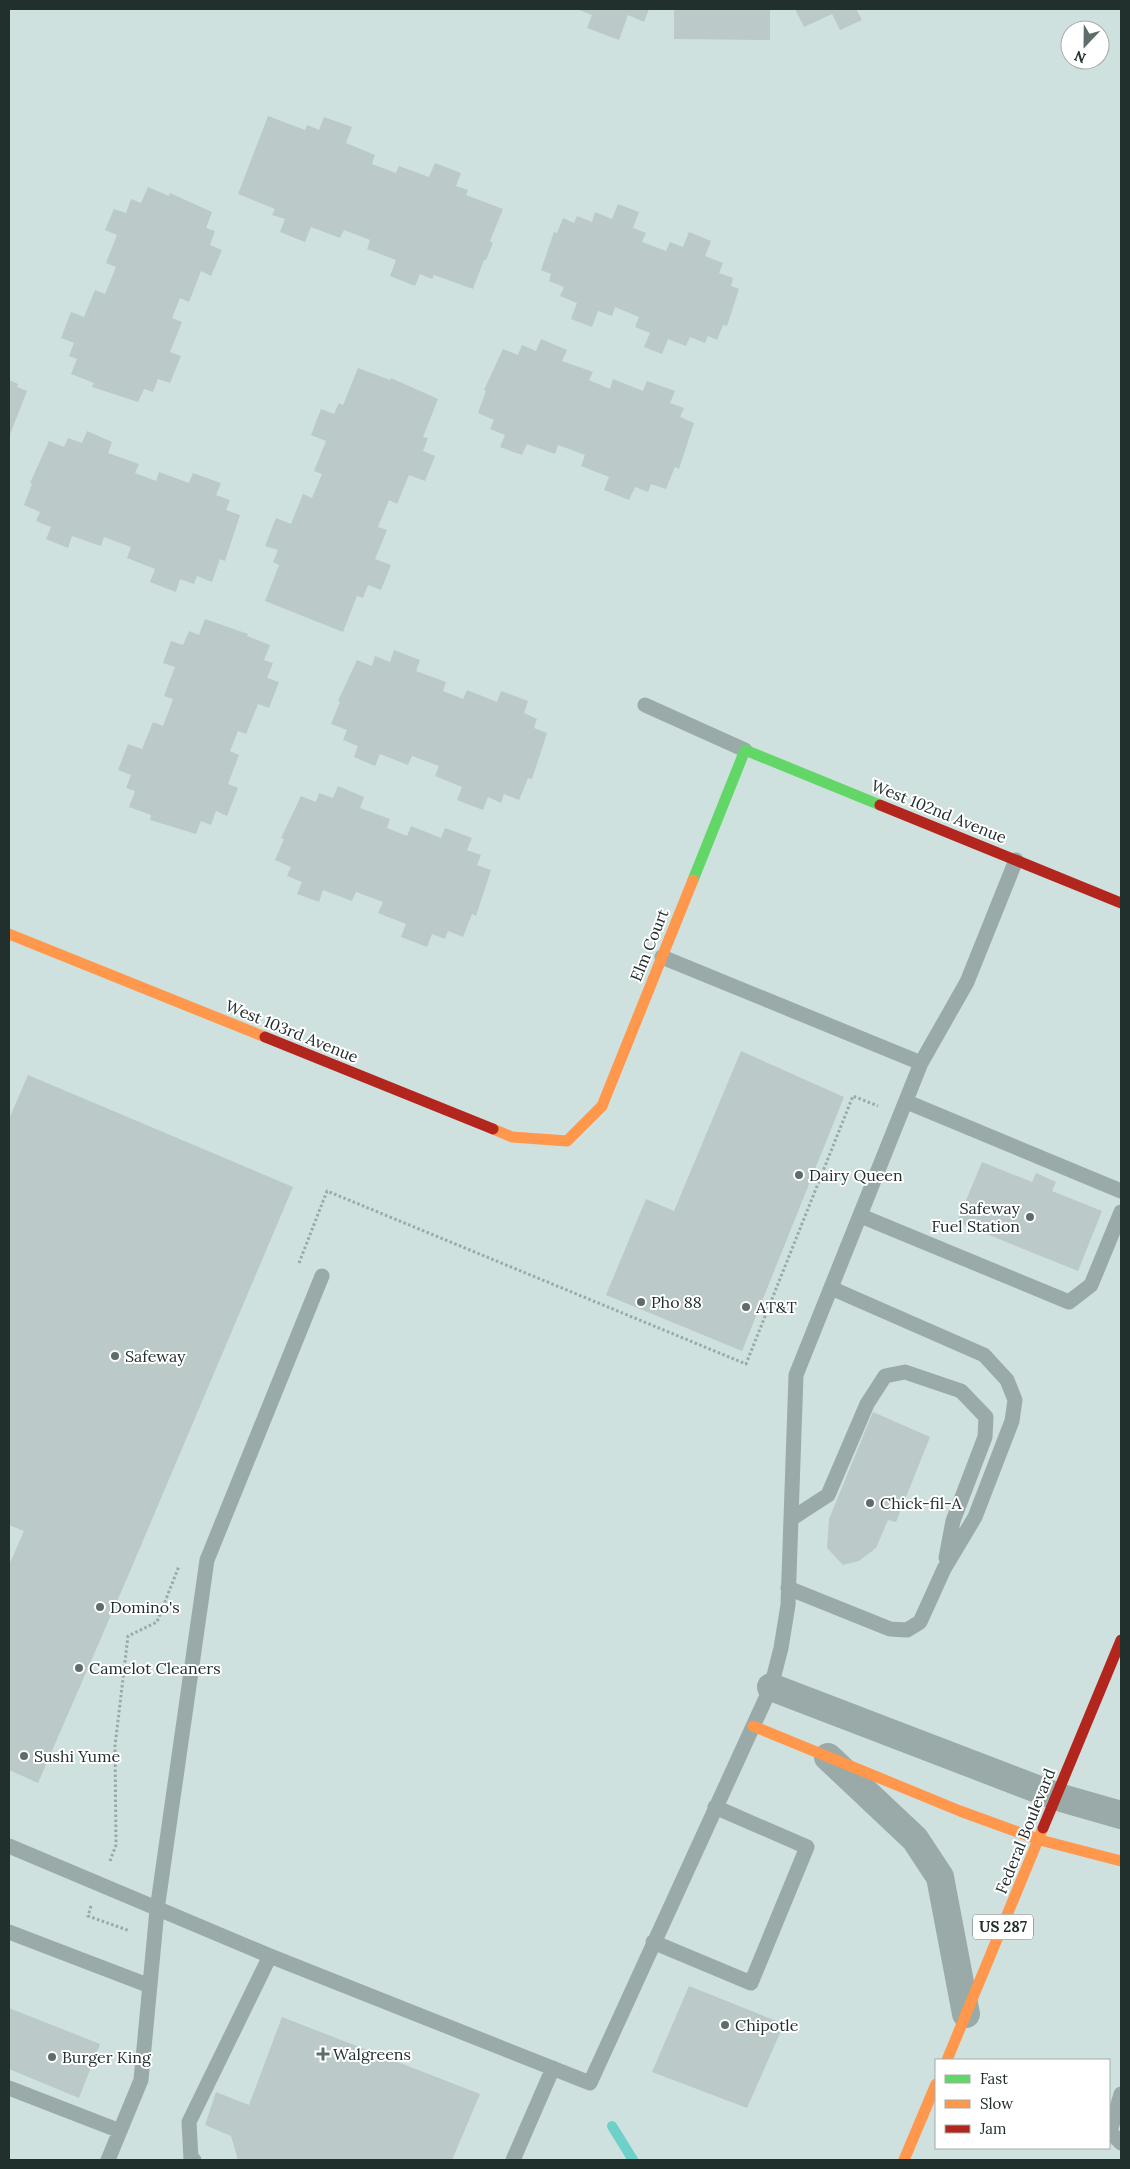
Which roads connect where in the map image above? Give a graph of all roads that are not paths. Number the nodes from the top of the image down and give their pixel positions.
1 (645, 705) dead end
2 (745, 750) junction
3 (1016, 860) junction
4 (1121, 903) edge
5 (9, 934) edge
6 (662, 957) junction
7 (921, 1063) junction
8 (904, 1108) junction
9 (567, 1141) joint
10 (1121, 1191) edge
11 (1121, 1212) edge
12 (861, 1216) junction
13 (322, 1276) dead end
14 (831, 1288) junction
15 (791, 1519) junction
16 (944, 1569) junction
17 (788, 1588) junction
18 (1121, 1640) edge
19 (771, 1687) junction
20 (753, 1726) junction
21 (825, 1755) junction
22 (1058, 1797) junction
23 (715, 1807) junction
24 (1121, 1815) edge
25 (1040, 1840) junction
26 (9, 1846) edge
27 (1121, 1861) edge
28 (157, 1910) junction
29 (9, 1932) edge
30 (653, 1942) junction
31 (270, 1956) junction
32 (150, 1986) junction
33 (966, 2014) junction
34 (946, 2059) edge
35 (553, 2068) junction
36 (935, 2086) edge
37 (9, 2088) edge
38 (1121, 2094) edge
39 (120, 2131) junction
40 (1121, 2142) edge
41 (108, 2160) edge
42 (194, 2160) edge
43 (513, 2160) edge
44 (904, 2160) edge

1 - 2 lane
2 - 3 street, West 102nd Avenue
2 - 6 street, Elm Court
3 - 4 street, West 102nd Avenue
3 - 7 lane
5 - 9 street, West 103rd Avenue
6 - 7 lane
6 - 9 street, Elm Court
7 - 8 lane
8 - 10 lane
8 - 12 lane
11 - 12 lane
12 - 14 lane
13 - 28 lane
14 - 15 lane
14 - 16 lane
15 - 16 lane
15 - 17 lane
16 - 17 lane
17 - 19 lane
18 - 22 street, Federal Boulevard / US 287
19 - 20 lane
19 - 22 street
20 - 21 street
20 - 23 lane
21 - 25 street
21 - 33 street
22 - 24 street
22 - 25 street, Federal Boulevard / US 287
23 - 30 lane
23 - 30 lane
25 - 27 street
25 - 33 street, Federal Boulevard / US 287
26 - 28 lane
28 - 31 lane
28 - 32 lane
29 - 32 lane
30 - 35 lane
31 - 35 lane
31 - 42 lane
32 - 39 lane
33 - 34 street, Federal Boulevard / US 287
35 - 43 lane
36 - 44 street
37 - 39 lane
38 - 40 lane
39 - 41 lane

